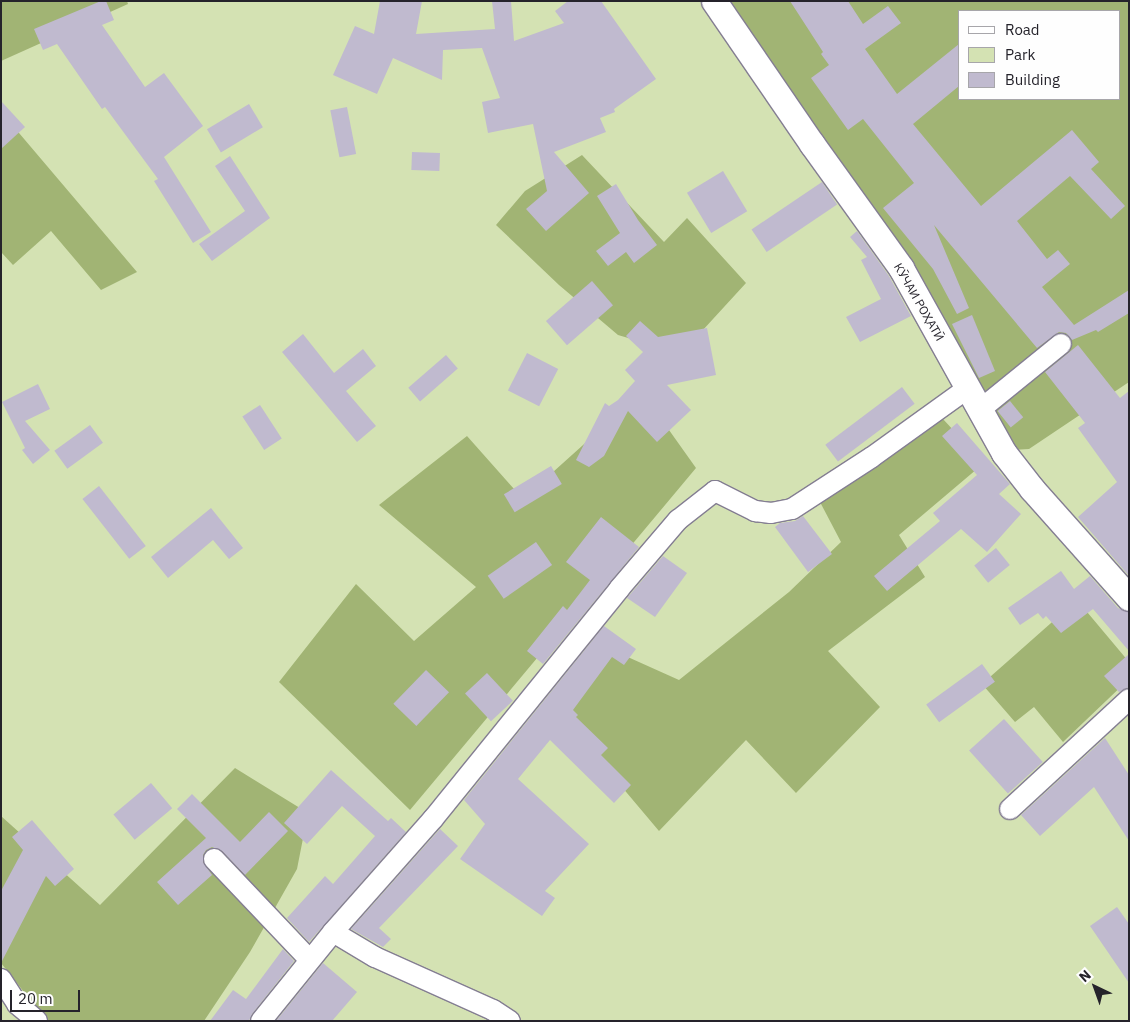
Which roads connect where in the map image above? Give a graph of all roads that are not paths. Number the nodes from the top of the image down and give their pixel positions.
1 (714, 1) edge
2 (1061, 344) dead end
3 (968, 388) junction
4 (981, 409) junction
5 (1129, 598) edge
6 (1129, 699) edge
7 (1010, 809) dead end
8 (214, 859) dead end
9 (333, 932) junction
10 (310, 960) junction
11 (1, 979) edge
12 (38, 1021) edge
13 (261, 1021) edge
14 (510, 1021) edge

1 - 3 street, КӮЧАИ РОҲАТӢ
2 - 4 street
3 - 4 street, КӮЧАИ РОҲАТӢ
3 - 9 street
4 - 5 street, КӮЧАИ РОҲАТӢ
6 - 7 street
8 - 10 street
9 - 10 street
9 - 14 street
10 - 13 street
11 - 12 street

